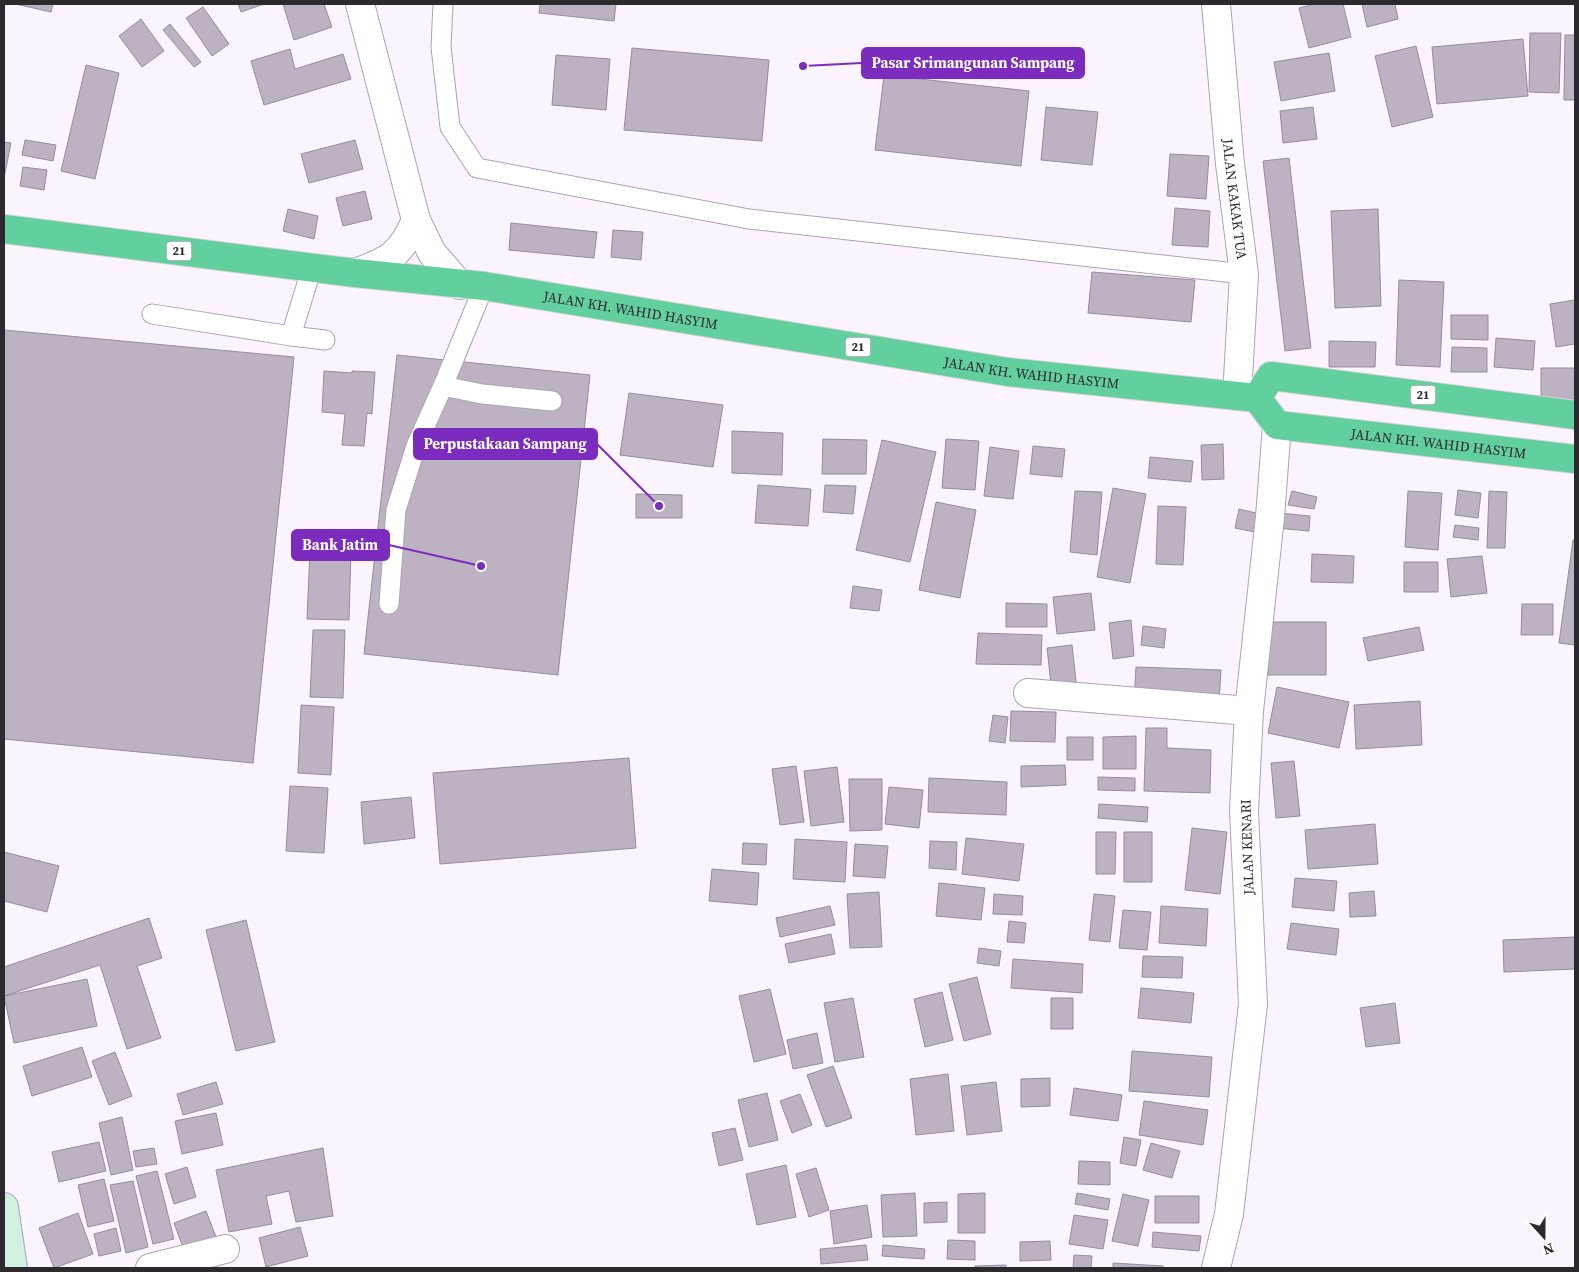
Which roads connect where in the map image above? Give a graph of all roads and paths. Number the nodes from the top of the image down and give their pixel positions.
1 (360, 4) edge
2 (443, 4) edge
3 (1216, 4) edge
4 (416, 220) junction
5 (4, 230) edge
6 (312, 267) junction
7 (355, 273) junction
8 (1244, 274) junction
9 (472, 286) junction
10 (152, 314) dead end
11 (291, 336) junction
12 (325, 340) dead end
13 (443, 386) junction
14 (1247, 397) junction
15 (552, 401) dead end
16 (1575, 415) edge
17 (1277, 424) junction
18 (1575, 459) edge
19 (389, 604) dead end
20 (1028, 693) dead end
21 (1249, 711) junction
22 (4, 1207) edge
23 (225, 1249) dead end
24 (13, 1268) edge
25 (150, 1268) edge
26 (1216, 1268) edge

1 - 4 street
2 - 8 lane
3 - 8 street, JALAN KAKAK TUA
4 - 7 street
4 - 9 street
5 - 6 highway, JALAN KH. WAHID HASYIM / 21
6 - 7 highway, JALAN KH. WAHID HASYIM / 21
6 - 11 lane
7 - 9 highway, JALAN KH. WAHID HASYIM / 21
8 - 14 street, JALAN KAKAK TUA
9 - 13 lane
9 - 14 highway, JALAN KH. WAHID HASYIM / 21
10 - 11 lane
11 - 12 lane
13 - 15 lane
13 - 19 lane
14 - 16 highway, 21
14 - 17 highway
17 - 18 highway, JALAN KH. WAHID HASYIM
17 - 21 street, JALAN KENARI
20 - 21 street
21 - 26 street, JALAN KENARI
22 - 24 street
23 - 25 street

